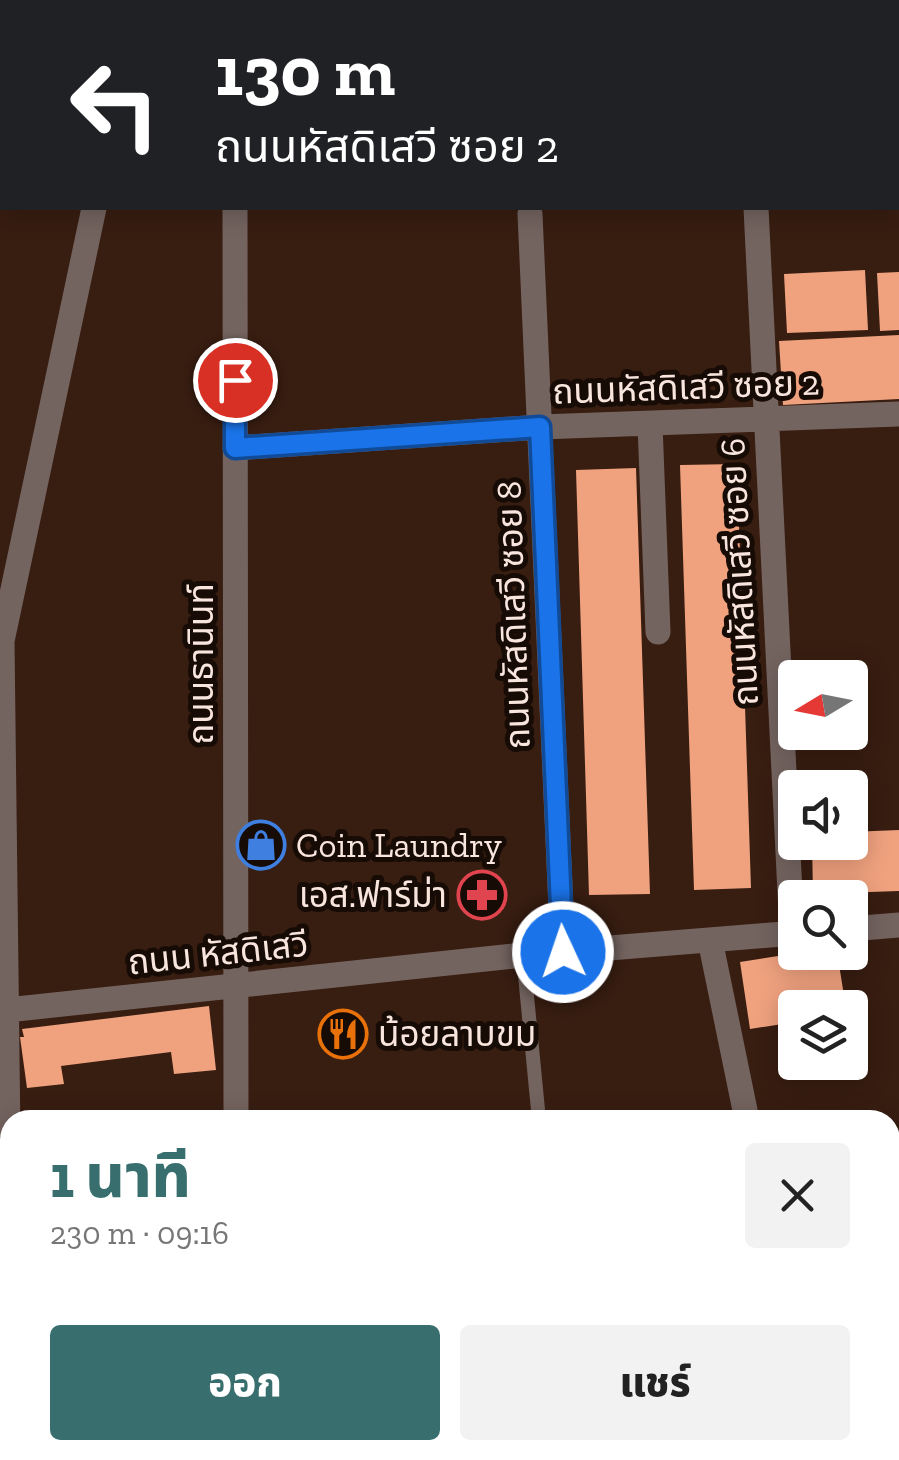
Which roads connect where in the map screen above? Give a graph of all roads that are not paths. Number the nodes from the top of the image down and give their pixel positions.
1 (94, 210) edge
2 (235, 210) edge
3 (756, 210) edge
4 (530, 214) dead end
5 (899, 414) edge
6 (767, 421) junction
7 (650, 424) junction
8 (540, 427) junction
9 (235, 448) junction
10 (658, 632) dead end
11 (791, 880) edge
12 (899, 924) edge
13 (868, 927) edge
14 (778, 934) edge
15 (710, 940) junction
16 (2, 948) edge
17 (563, 952) junction
18 (523, 955) junction
19 (237, 986) junction
20 (7, 1010) junction
21 (4, 1086) edge
22 (236, 1110) edge
23 (538, 1110) edge
24 (745, 1110) edge

1 - 16 street
2 - 9 street, ถนนธานินท์
3 - 6 street, ถนนหัสดิเสวี ซอย 6
4 - 8 street, ถนนหัสดิเสวี ซอย 8
5 - 6 street, ถนนหัสดิเสวี ซอย 2
6 - 7 street, ถนนหัสดิเสวี ซอย 2
6 - 11 street, ถนนหัสดิเสวี ซอย 6
7 - 8 street, ถนนหัสดิเสวี ซอย 2
7 - 10 street
8 - 9 street, ถนนหัสดิเสวี ซอย 2
8 - 17 street, ถนนหัสดิเสวี ซอย 8
9 - 19 street, ถนนธานินท์
12 - 13 street
14 - 15 street, ถนน หัสดิเสวี
15 - 17 street, ถนน หัสดิเสวี
15 - 24 street
16 - 20 street
17 - 18 street, ถนน หัสดิเสวี
18 - 19 street, ถนน หัสดิเสวี
18 - 23 lane
19 - 20 street, ถนน หัสดิเสวี
19 - 22 street, ถนนธานินท์
20 - 21 street

